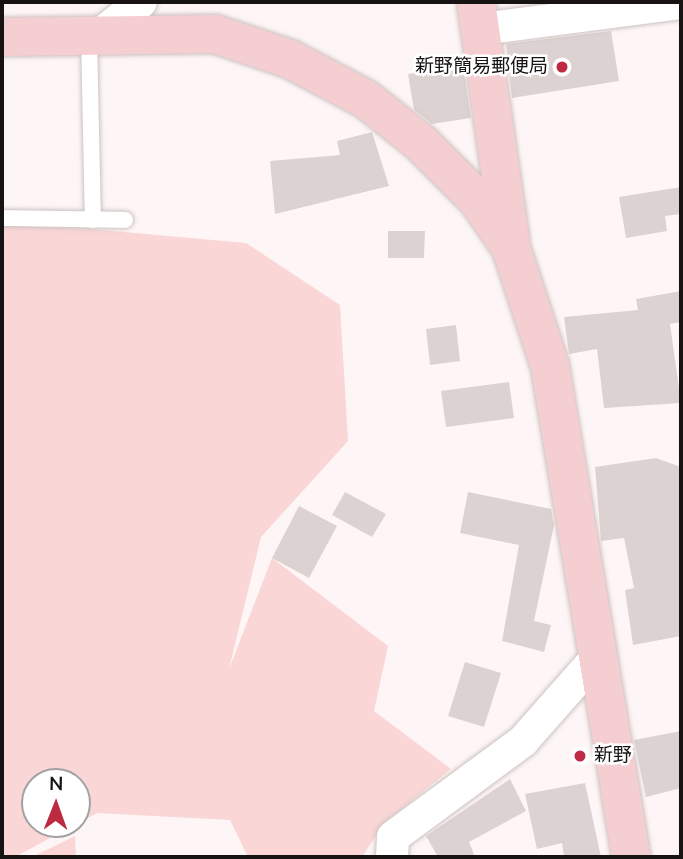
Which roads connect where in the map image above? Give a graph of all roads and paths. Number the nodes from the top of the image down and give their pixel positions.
1 (141, 2) edge
2 (681, 3) edge
3 (478, 15) edge
4 (96, 32) junction
5 (2, 37) edge
6 (2, 218) edge
7 (93, 220) junction
8 (125, 220) dead end
9 (512, 248) junction
10 (597, 657) junction
11 (391, 857) edge
12 (631, 857) edge

1 - 4 street
2 - 3 street
3 - 9 street
4 - 5 street
4 - 7 lane
4 - 9 street
6 - 7 lane
7 - 8 lane
9 - 10 street
10 - 11 street
10 - 12 street

